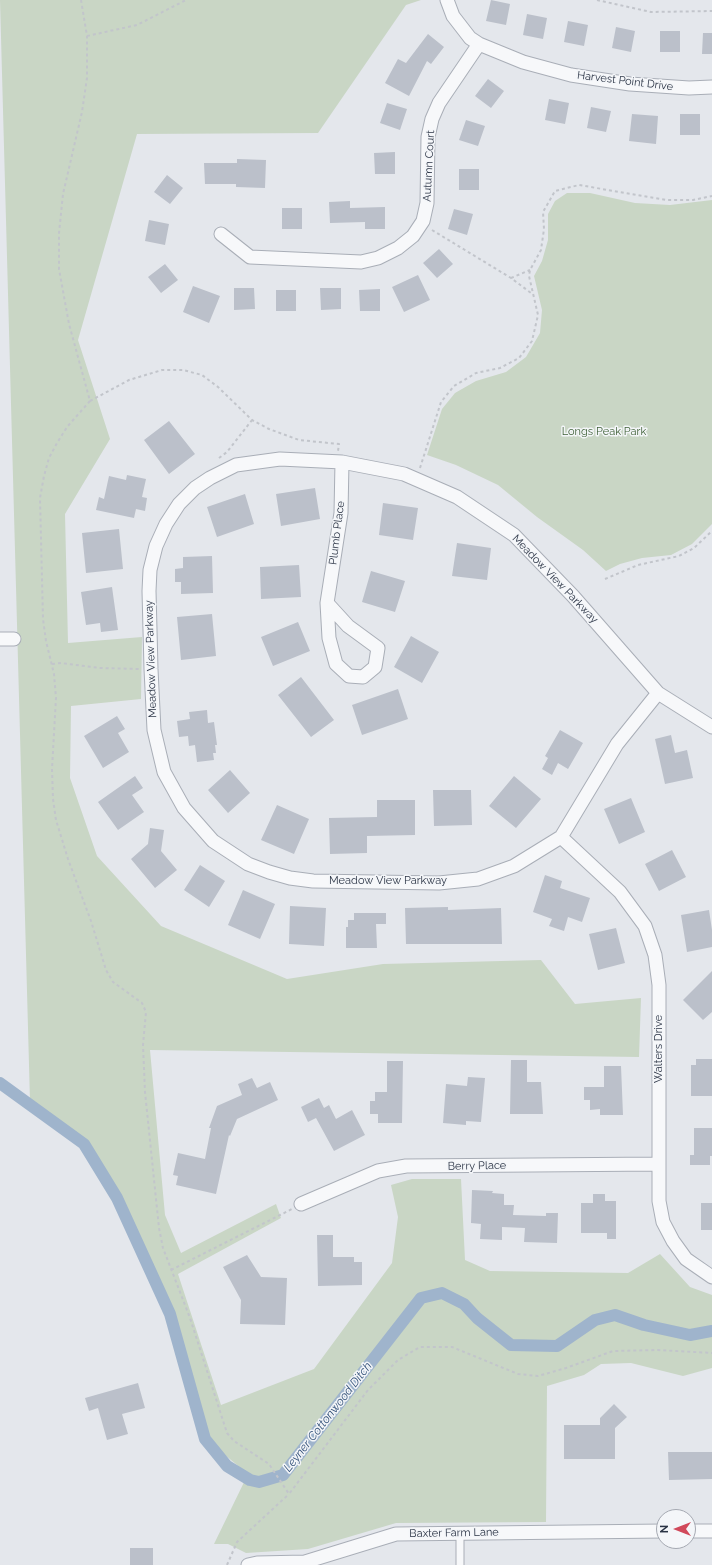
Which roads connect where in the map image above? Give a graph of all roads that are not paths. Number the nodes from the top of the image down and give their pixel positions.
1 (447, 0) edge
2 (479, 44) junction
3 (712, 87) edge
4 (221, 234) dead end
5 (342, 462) junction
6 (327, 603) junction
7 (0, 639) edge
8 (14, 639) dead end
9 (658, 693) junction
10 (712, 727) edge
11 (561, 837) junction
12 (659, 1164) junction
13 (301, 1204) dead end
14 (712, 1276) edge
15 (656, 1531) edge
16 (696, 1531) edge
17 (712, 1531) edge
18 (460, 1534) junction
19 (248, 1565) edge
20 (460, 1565) edge

1 - 2 street, Harvest Point Drive
2 - 3 street, Harvest Point Drive
2 - 4 street, Autumn Court
5 - 6 street, Plumb Place
5 - 9 street, Meadow View Parkway
5 - 11 street, Meadow View Parkway
6 - 6 street, Plumb Place
7 - 8 street
9 - 10 street, Meadow View Parkway
9 - 11 street, Meadow View Parkway
11 - 12 street, Walters Drive
12 - 13 street, Berry Place
12 - 14 street, Walters Drive
15 - 18 street, Baxter Farm Lane
16 - 17 street
18 - 19 street, Baxter Farm Lane
18 - 20 lane

